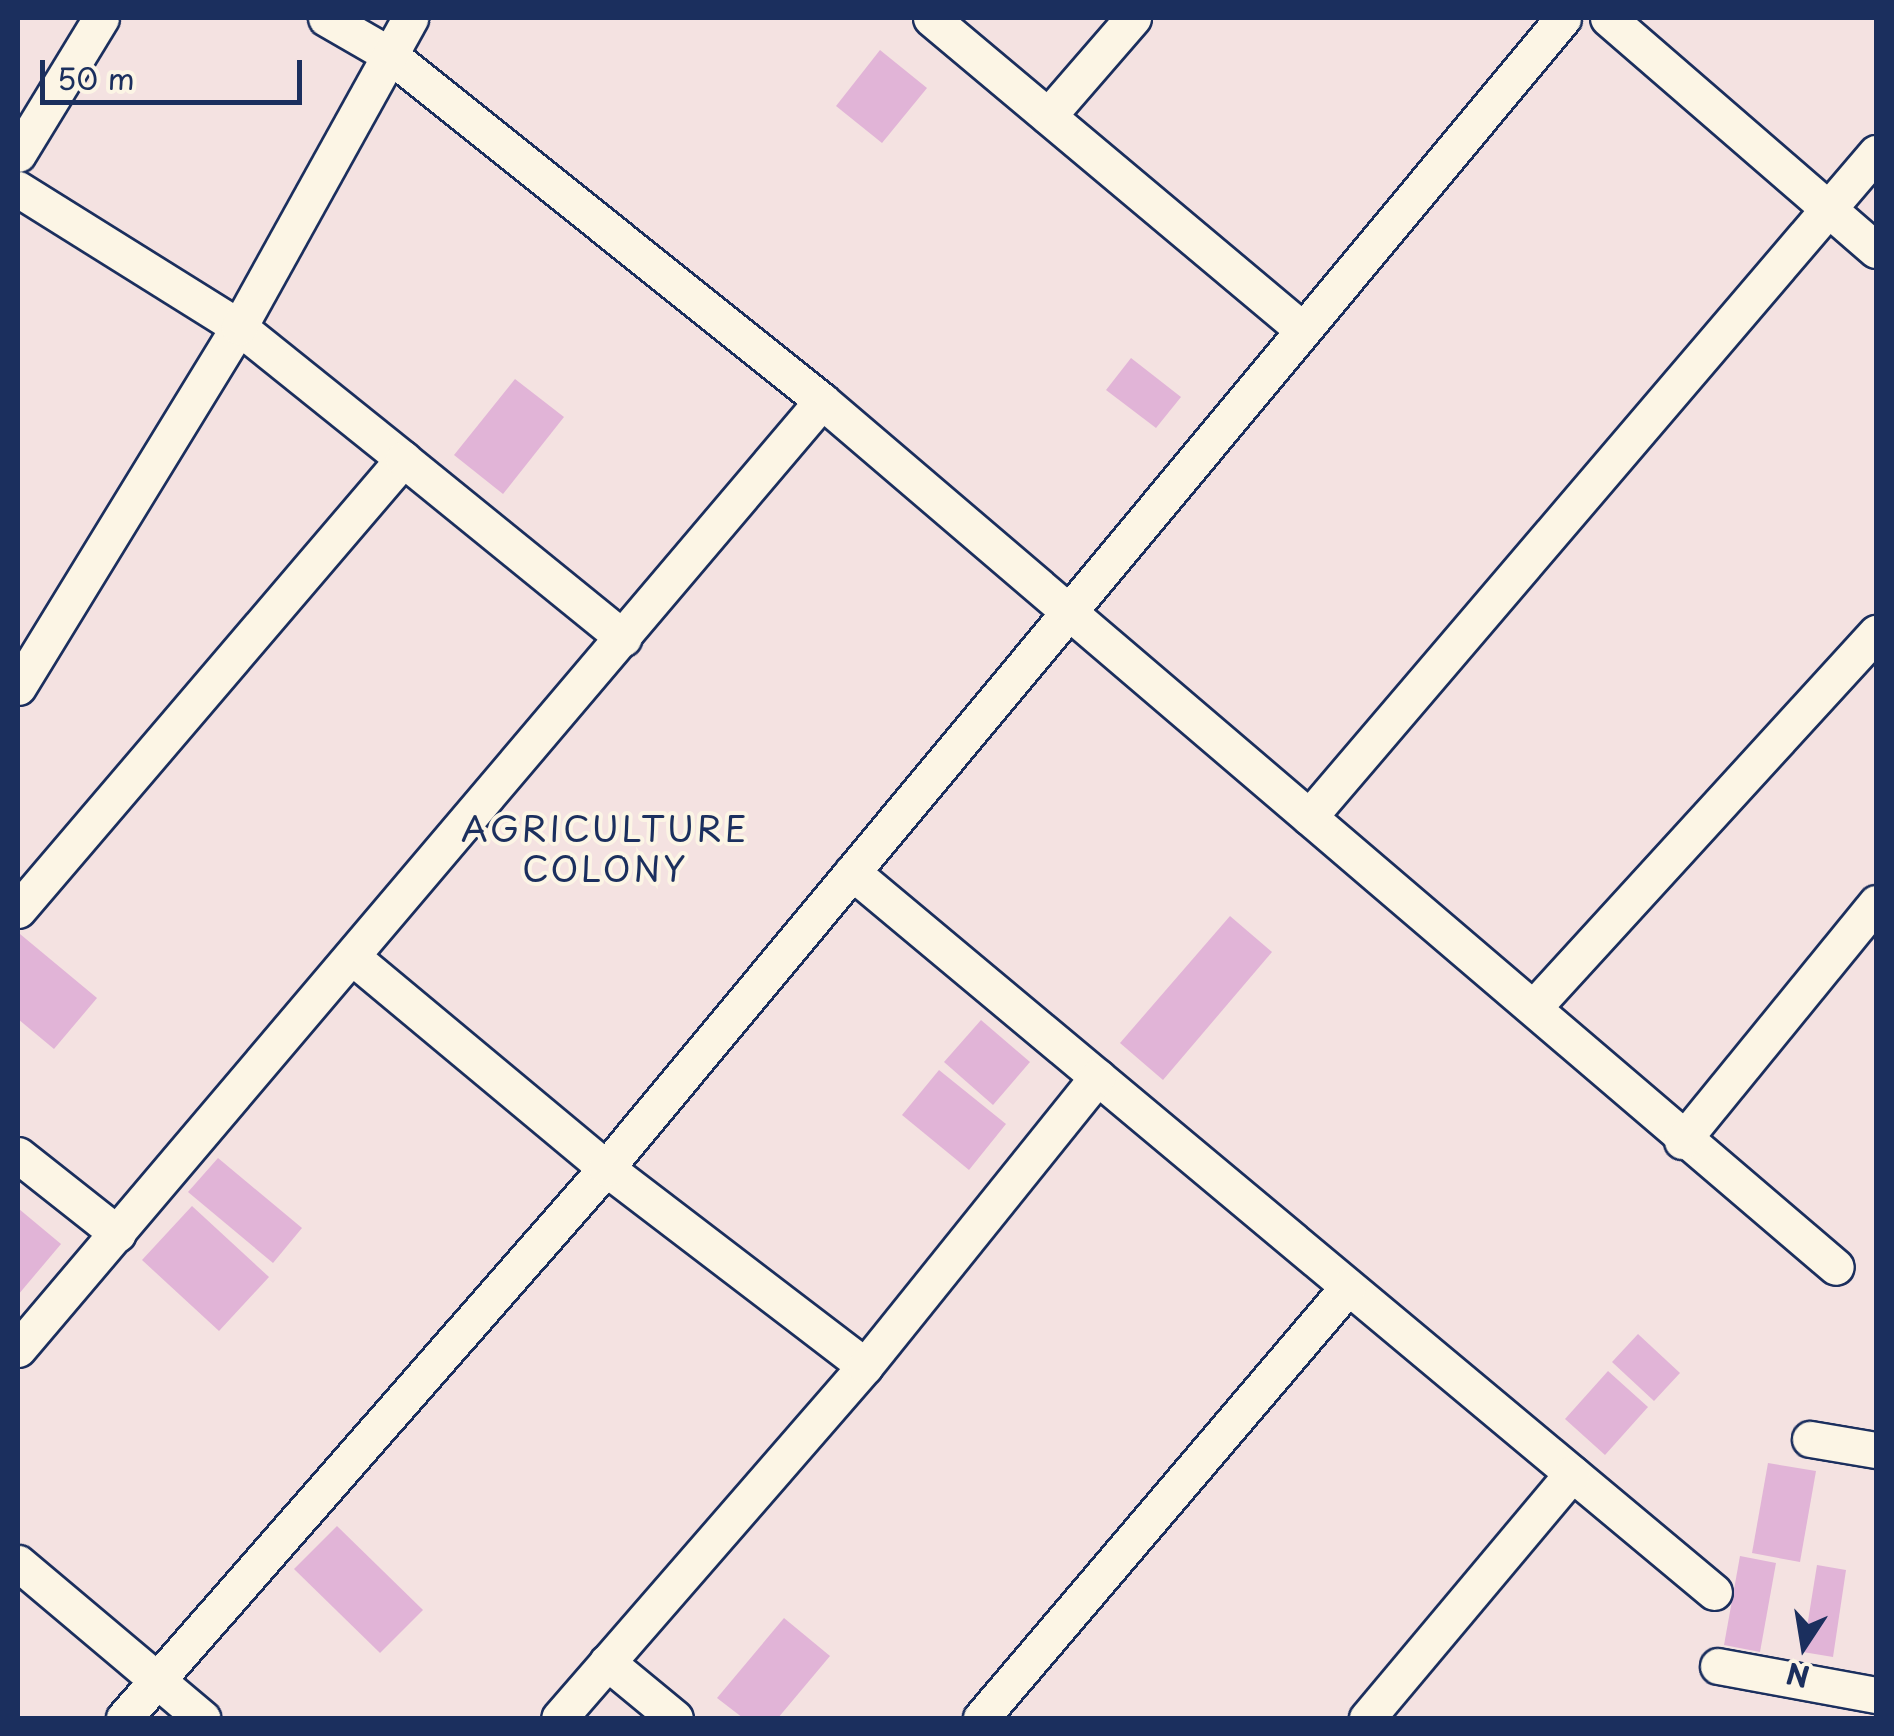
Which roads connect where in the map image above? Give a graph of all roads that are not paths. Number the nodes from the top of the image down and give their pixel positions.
1 (101, 18) edge
2 (326, 18) edge
3 (410, 18) edge
4 (931, 18) edge
5 (1132, 18) edge
6 (1563, 18) edge
7 (1608, 18) edge
8 (390, 55) junction
9 (1048, 116) junction
10 (1876, 153) edge
11 (18, 154) edge
12 (18, 189) edge
13 (1829, 204) junction
14 (1876, 250) edge
15 (239, 327) junction
16 (1300, 328) junction
17 (822, 400) junction
18 (403, 459) junction
19 (1071, 608) junction
20 (1876, 633) edge
21 (623, 638) junction
22 (18, 687) edge
23 (1309, 817) junction
24 (852, 872) junction
25 (1876, 903) edge
26 (18, 910) edge
27 (356, 960) junction
28 (1534, 1007) junction
29 (1097, 1077) junction
30 (1682, 1142) junction
31 (18, 1154) edge
32 (606, 1168) junction
33 (118, 1234) junction
34 (1836, 1267) dead end
35 (1348, 1287) junction
36 (18, 1350) edge
37 (865, 1366) junction
38 (1810, 1439) dead end
39 (1876, 1450) edge
40 (1572, 1474) junction
41 (18, 1563) edge
42 (1714, 1592) dead end
43 (607, 1662) junction
44 (1718, 1666) dead end
45 (160, 1684) junction
46 (1876, 1695) edge
47 (124, 1718) edge
48 (202, 1718) edge
49 (558, 1718) edge
50 (675, 1718) edge
51 (981, 1718) edge
52 (1366, 1718) edge

1 - 11 street
2 - 8 street
3 - 8 street
4 - 9 street
5 - 9 street
6 - 16 street
7 - 13 street
8 - 15 street
8 - 17 street
9 - 16 street
10 - 13 street
12 - 15 street
13 - 14 street
13 - 23 street
15 - 18 street
15 - 22 street
16 - 19 street
17 - 19 street
17 - 21 street
18 - 21 street
18 - 26 street
19 - 23 street
19 - 24 street
20 - 28 street
21 - 27 street
23 - 28 street
24 - 29 street
24 - 32 street
25 - 30 street
27 - 32 street
27 - 33 street
28 - 30 street
29 - 35 street
29 - 37 street
30 - 34 street
31 - 33 street
32 - 37 street
32 - 45 street
33 - 36 street
35 - 40 street
35 - 51 street
37 - 43 street
38 - 39 street
40 - 42 street
40 - 52 street
41 - 45 street
43 - 49 street
43 - 50 street
44 - 46 street
45 - 47 street
45 - 48 street

